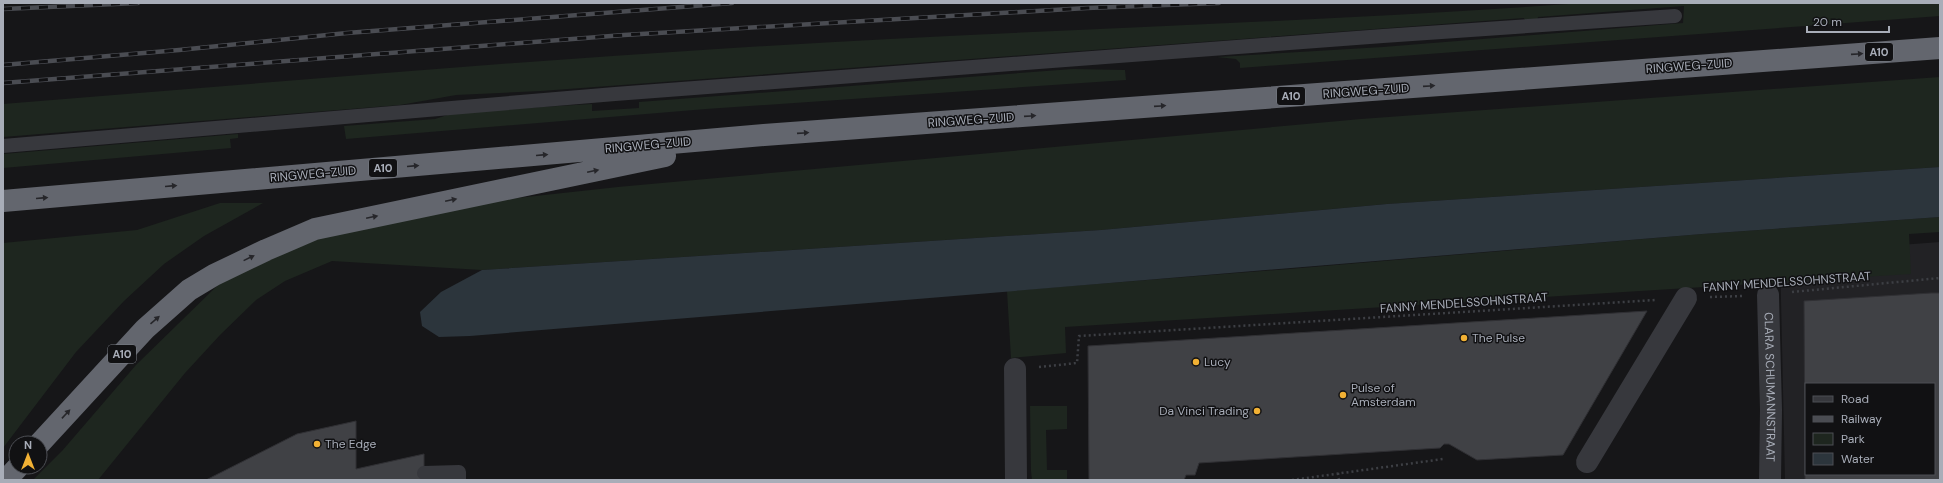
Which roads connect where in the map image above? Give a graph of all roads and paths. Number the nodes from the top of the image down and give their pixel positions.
1 (1675, 16) dead end
2 (1940, 48) edge
3 (764, 136) junction
4 (3, 146) edge
5 (3, 201) edge
6 (1940, 278) edge
7 (1768, 295) junction
8 (1686, 298) junction
9 (1015, 369) joint
10 (47, 435) edge
11 (1443, 459) dead end
12 (1587, 462) dead end
13 (424, 473) dead end
14 (1338, 473) junction
15 (459, 480) edge
16 (1016, 480) edge
17 (1292, 480) edge
18 (1339, 480) edge
19 (1770, 480) edge

1 - 4 lane
3 -> 2 highway, RINGWEG-ZUID / A10
5 -> 3 highway, RINGWEG-ZUID / A10
10 -> 3 highway, A10
6 - 7 path, FANNY MENDELSSOHNSTRAAT
7 - 8 path, FANNY MENDELSSOHNSTRAAT
7 - 19 street, CLARA SCHUMANNSTRAAT
8 - 9 path, FANNY MENDELSSOHNSTRAAT
8 - 12 street
9 - 16 street
11 - 14 path
13 - 15 lane
14 - 17 path
14 - 18 path

